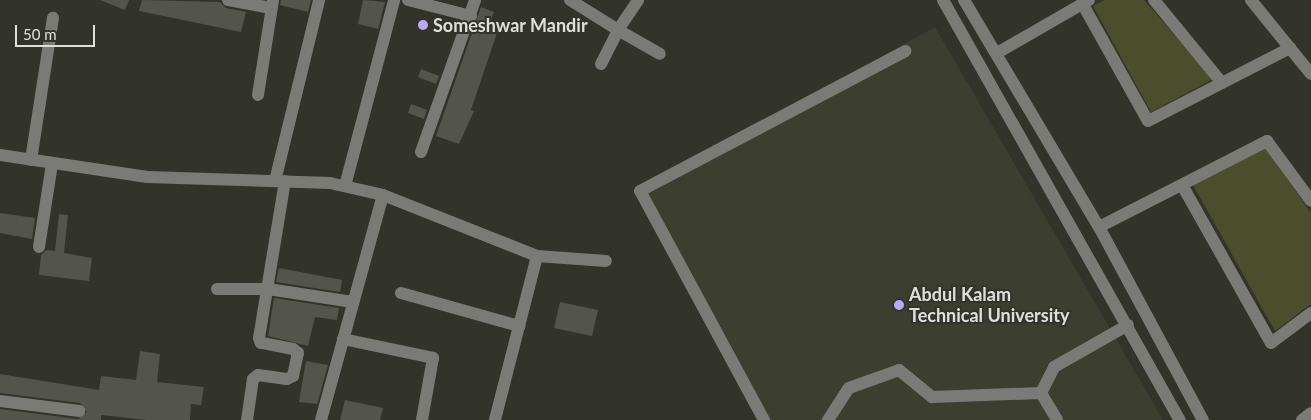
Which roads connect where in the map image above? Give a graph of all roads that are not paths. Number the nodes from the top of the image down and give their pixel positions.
1 (228, 0) edge
2 (319, 0) edge
3 (394, 0) edge
4 (408, 0) edge
5 (475, 0) edge
6 (570, 0) edge
7 (638, 0) edge
8 (943, 0) edge
9 (964, 0) edge
10 (1154, 0) edge
11 (1251, 0) edge
12 (1086, 2) edge
13 (272, 4) edge
14 (471, 16) junction
15 (53, 18) dead end
16 (618, 30) junction
17 (1290, 48) junction
18 (905, 51) dead end
19 (997, 53) junction
20 (660, 54) dead end
21 (601, 64) dead end
22 (1311, 74) edge
23 (1222, 82) junction
24 (258, 95) dead end
25 (421, 152) dead end
26 (0, 155) edge
27 (31, 160) junction
28 (52, 164) junction
29 (280, 181) junction
30 (1182, 185) junction
31 (345, 186) junction
32 (383, 195) junction
33 (1311, 201) edge
34 (1099, 227) junction
35 (39, 246) dead end
36 (537, 256) junction
37 (606, 261) dead end
38 (217, 289) dead end
39 (268, 289) junction
40 (401, 293) dead end
41 (353, 302) junction
42 (1311, 313) edge
43 (1128, 325) junction
44 (519, 326) junction
45 (343, 339) junction
46 (1042, 394) junction
47 (0, 401) edge
48 (79, 411) dead end
49 (247, 420) edge
50 (322, 420) edge
51 (422, 420) edge
52 (495, 420) edge
53 (764, 420) edge
54 (828, 420) edge
55 (1056, 420) edge
56 (1180, 420) edge
57 (1203, 420) edge

1 - 13 street
2 - 29 street
3 - 31 street
4 - 14 street
5 - 14 street
6 - 16 street
7 - 16 street
8 - 43 street
9 - 19 street
10 - 23 street
11 - 17 street
12 - 19 street
12 - 23 street
13 - 24 street
14 - 25 street
15 - 27 street
16 - 20 street
16 - 21 street
17 - 22 street
17 - 23 street
18 - 53 street
19 - 34 street
26 - 27 street
27 - 28 street
28 - 29 street
28 - 35 street
29 - 31 street
29 - 39 street
30 - 33 street
30 - 34 street
30 - 42 street
31 - 32 street
32 - 36 street
32 - 41 street
34 - 57 street
36 - 37 street
36 - 44 street
38 - 39 street
39 - 41 street
39 - 49 street
40 - 44 street
41 - 45 street
43 - 46 street
43 - 56 street
44 - 52 street
45 - 50 street
45 - 51 street
46 - 54 street
46 - 55 street
47 - 48 street

